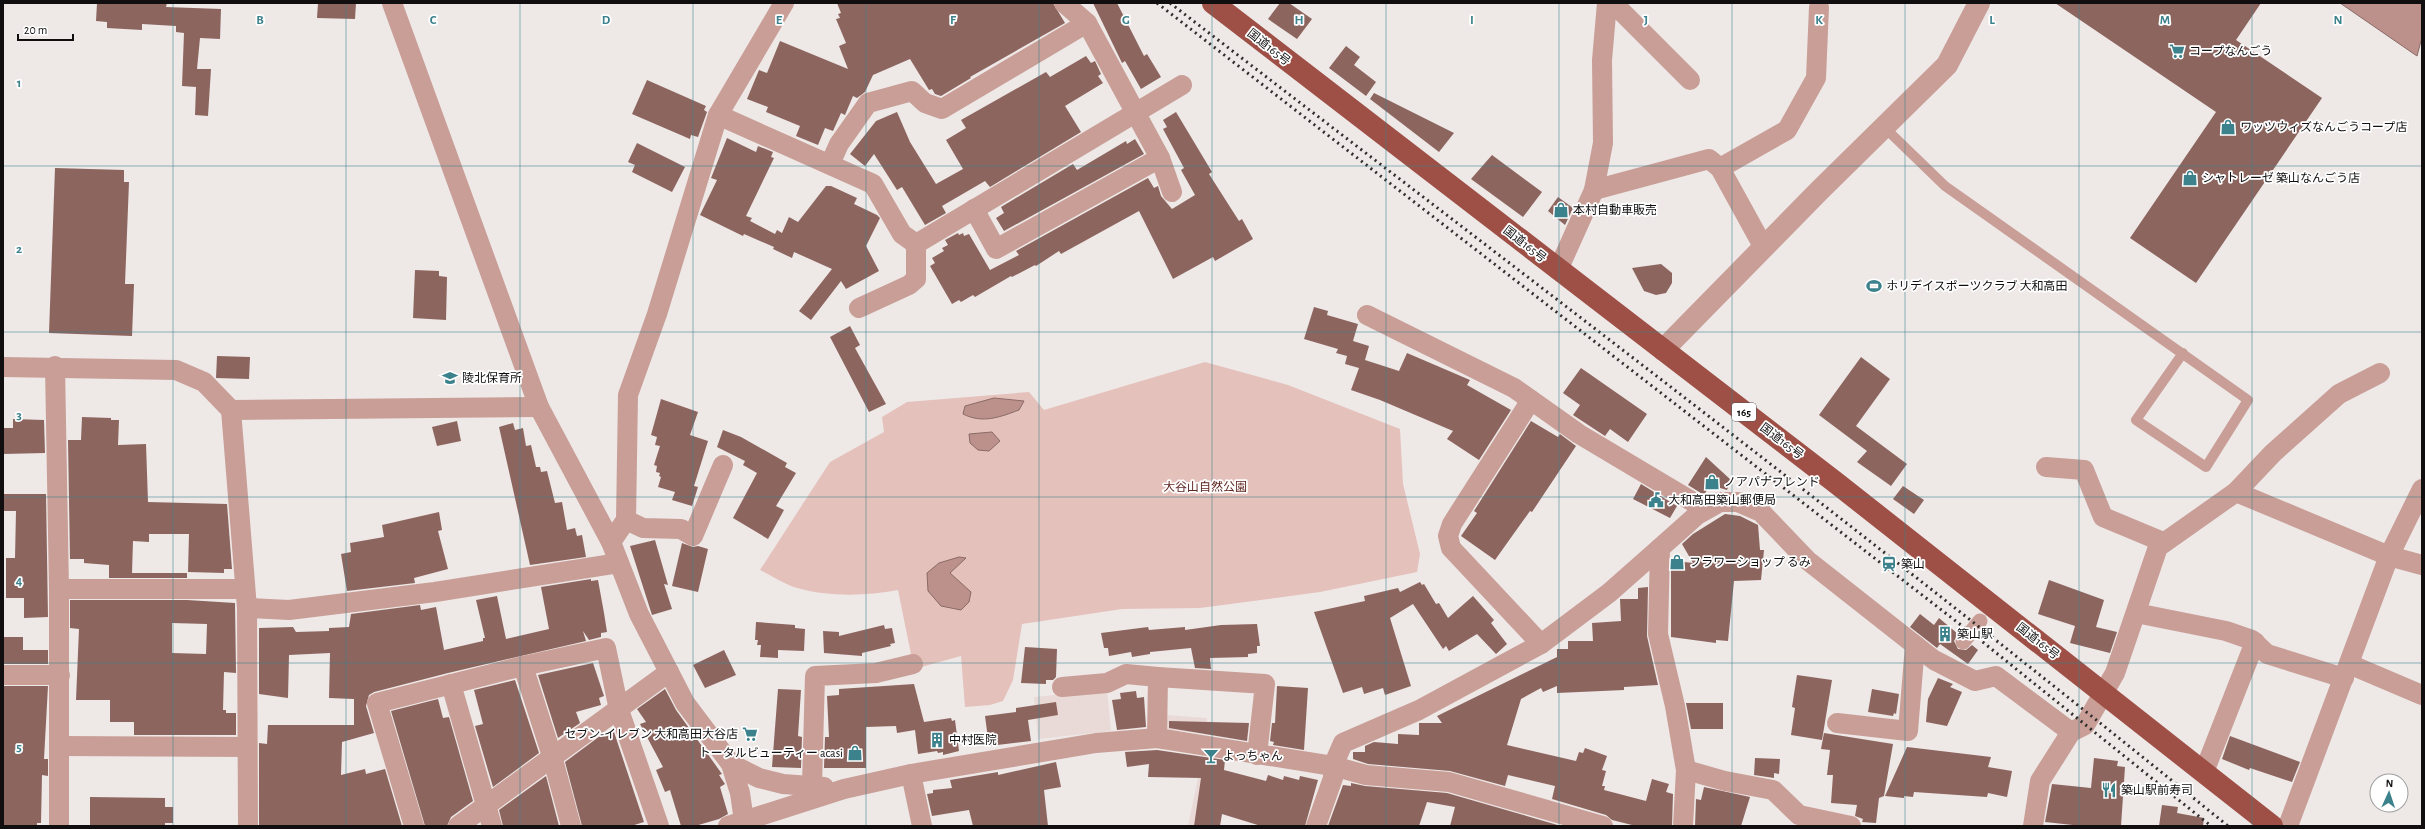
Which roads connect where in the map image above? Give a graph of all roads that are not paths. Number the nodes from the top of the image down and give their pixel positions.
1 (392, 3) edge
2 (784, 3) edge
3 (1064, 3) edge
4 (1213, 3) edge
5 (1607, 3) edge
6 (1613, 3) edge
7 (1979, 3) edge
8 (1820, 7) dead end
9 (1087, 23) junction
10 (1690, 80) dead end
11 (1182, 85) dead end
12 (1137, 114) junction
13 (718, 115) junction
14 (1884, 127) junction
15 (1160, 158) junction
16 (830, 164) junction
17 (1720, 168) junction
18 (1594, 190) junction
19 (1172, 192) dead end
20 (974, 209) junction
21 (916, 244) junction
22 (1764, 248) junction
23 (1558, 270) junction
24 (859, 308) dead end
25 (1367, 315) dead end
26 (1663, 350) junction
27 (2183, 353) junction
28 (55, 366) junction
29 (3, 367) edge
30 (2380, 373) dead end
31 (1531, 400) junction
32 (539, 407) junction
33 (231, 410) junction
34 (723, 465) dead end
35 (2046, 467) dead end
36 (2422, 489) edge
37 (2236, 492) junction
38 (1705, 509) junction
39 (626, 520) junction
40 (612, 542) junction
41 (2163, 542) junction
42 (1660, 548) junction
43 (2389, 556) junction
44 (619, 563) junction
45 (2422, 565) edge
46 (59, 589) junction
47 (245, 589) junction
48 (247, 608) junction
49 (2136, 613) junction
50 (1980, 621) dead end
51 (1963, 642) dead end
52 (2255, 642) junction
53 (1541, 644) junction
54 (1915, 645) junction
55 (913, 664) dead end
56 (523, 666) junction
57 (2346, 671) junction
58 (669, 672) junction
59 (3, 675) edge
60 (60, 675) junction
61 (1158, 677) junction
62 (451, 684) junction
63 (1062, 687) dead end
64 (2104, 694) junction
65 (2422, 695) edge
66 (619, 710) junction
67 (1838, 723) dead end
68 (2071, 732) junction
69 (1157, 738) junction
70 (60, 746) junction
71 (247, 747) junction
72 (1257, 755) junction
73 (552, 756) junction
74 (730, 764) junction
75 (1333, 766) junction
76 (1686, 770) junction
77 (2204, 772) junction
78 (911, 774) junction
79 (812, 785) junction
80 (844, 789) junction
81 (486, 804) junction
82 (736, 824) edge
83 (1591, 824) edge
84 (59, 826) edge
85 (248, 826) edge
86 (414, 826) edge
87 (458, 826) edge
88 (492, 826) edge
89 (571, 826) edge
90 (659, 826) edge
91 (922, 826) edge
92 (1316, 826) edge
93 (1683, 826) edge
94 (1851, 826) edge
95 (2033, 826) edge
96 (2272, 826) edge
97 (2288, 826) edge

1 - 32 street
2 - 13 street
3 - 9 street
4 - 23 highway, 国道165号 / 165
5 - 18 street
6 - 10 street
7 - 14 street
8 - 17 street
9 - 12 street
9 - 16 street
11 - 12 street
12 - 15 street
12 - 20 street
13 - 16 street
13 - 39 street
14 - 22 street
14 - 27 lane
15 - 19 street
15 - 20 street
16 - 21 street
17 - 18 street
17 - 22 street
18 - 23 street
20 - 21 street
21 - 24 street
22 - 26 street
23 - 26 highway, 国道165号 / 165
25 - 31 street
26 - 64 highway, 国道165号 / 165
27 - 27 lane
28 - 29 street
28 - 33 street
28 - 46 street
30 - 37 street
31 - 38 street
31 - 53 street
32 - 33 street
32 - 40 street
33 - 47 street
34 - 39 street
35 - 41 street
36 - 43 street
37 - 41 street
37 - 43 street
38 - 42 street
38 - 54 street
39 - 40 street
40 - 44 street
41 - 49 street
42 - 53 street
42 - 76 street
43 - 45 street
43 - 57 street
44 - 48 street
44 - 58 street
46 - 47 street
46 - 60 street
47 - 48 street
48 - 71 street
49 - 52 street
49 - 64 street
50 - 51 street
52 - 57 street
52 - 77 street
53 - 75 street
54 - 67 street
54 - 68 street
55 - 79 street
56 - 62 street
56 - 66 street
56 - 73 street
57 - 65 street
57 - 97 street
58 - 66 street
58 - 74 street
59 - 60 street
60 - 70 street
61 - 63 street
61 - 69 street
61 - 72 street
62 - 81 street
62 - 86 street
64 - 68 street
64 - 77 highway, 国道165号 / 165
66 - 73 street
66 - 90 street
68 - 95 street
69 - 72 street
69 - 78 street
70 - 71 street
70 - 84 street
71 - 85 street
72 - 75 street
73 - 81 street
73 - 89 street
74 - 79 street
74 - 82 street
75 - 83 street
75 - 92 street
76 - 93 street
76 - 94 street
77 - 96 highway, 国道165号 / 165
78 - 80 street
78 - 91 street
79 - 80 street
80 - 82 street
81 - 87 street
81 - 88 street

